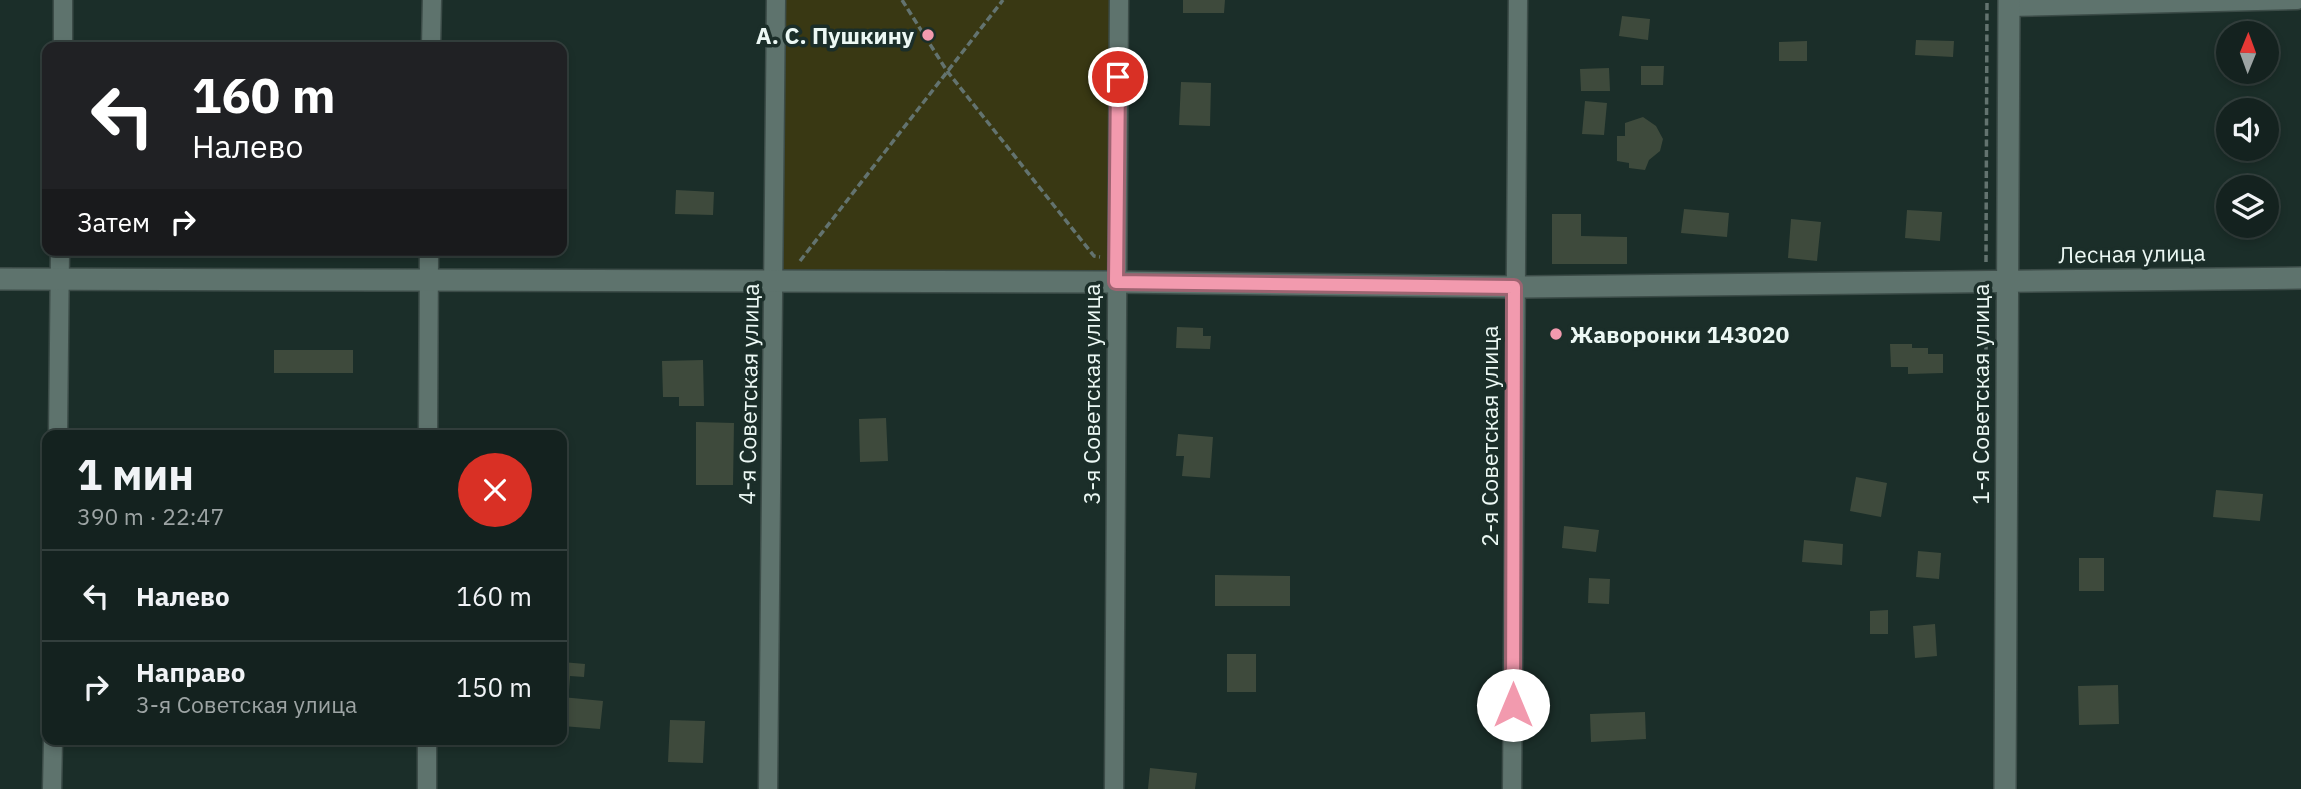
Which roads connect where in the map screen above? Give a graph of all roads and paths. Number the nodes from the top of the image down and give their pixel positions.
1 (63, 0) edge
2 (432, 0) edge
3 (776, 0) edge
4 (902, 0) edge
5 (1003, 0) edge
6 (1119, 0) edge
7 (1518, 0) edge
8 (2297, 0) edge
9 (2009, 3) edge
10 (63, 42) edge
11 (431, 42) edge
12 (947, 71) junction
13 (60, 256) edge
14 (429, 256) edge
15 (1116, 257) junction
16 (774, 272) junction
17 (2301, 278) edge
18 (0, 279) edge
19 (60, 279) junction
20 (428, 280) junction
21 (2006, 281) junction
22 (1116, 282) junction
23 (1514, 287) junction
24 (58, 430) edge
25 (428, 430) edge
26 (53, 745) edge
27 (427, 745) edge
28 (52, 789) edge
29 (426, 789) edge
30 (768, 789) edge
31 (1114, 789) edge
32 (1512, 789) edge
33 (2005, 789) edge

1 - 10 street
2 - 11 street
3 - 16 street, 4-я Советская улица
4 - 12 path
5 - 12 path
6 - 15 street, 3-я Советская улица
7 - 23 street, 2-я Советская улица
8 - 9 street
9 - 21 street, 1-я Советская улица
12 - 15 path
12 - 16 path
13 - 19 street
14 - 20 street
15 - 22 street, 3-я Советская улица
16 - 20 street, Лесная улица
16 - 22 street, Лесная улица
16 - 30 street, 4-я Советская улица
17 - 21 street, Лесная улица
18 - 19 street, Лесная улица
19 - 20 street, Лесная улица
19 - 24 street
20 - 25 street
21 - 23 street, Лесная улица
21 - 33 street, 1-я Советская улица
22 - 23 street, Лесная улица
22 - 31 street, 3-я Советская улица
23 - 32 street, 2-я Советская улица
26 - 28 street
27 - 29 street

